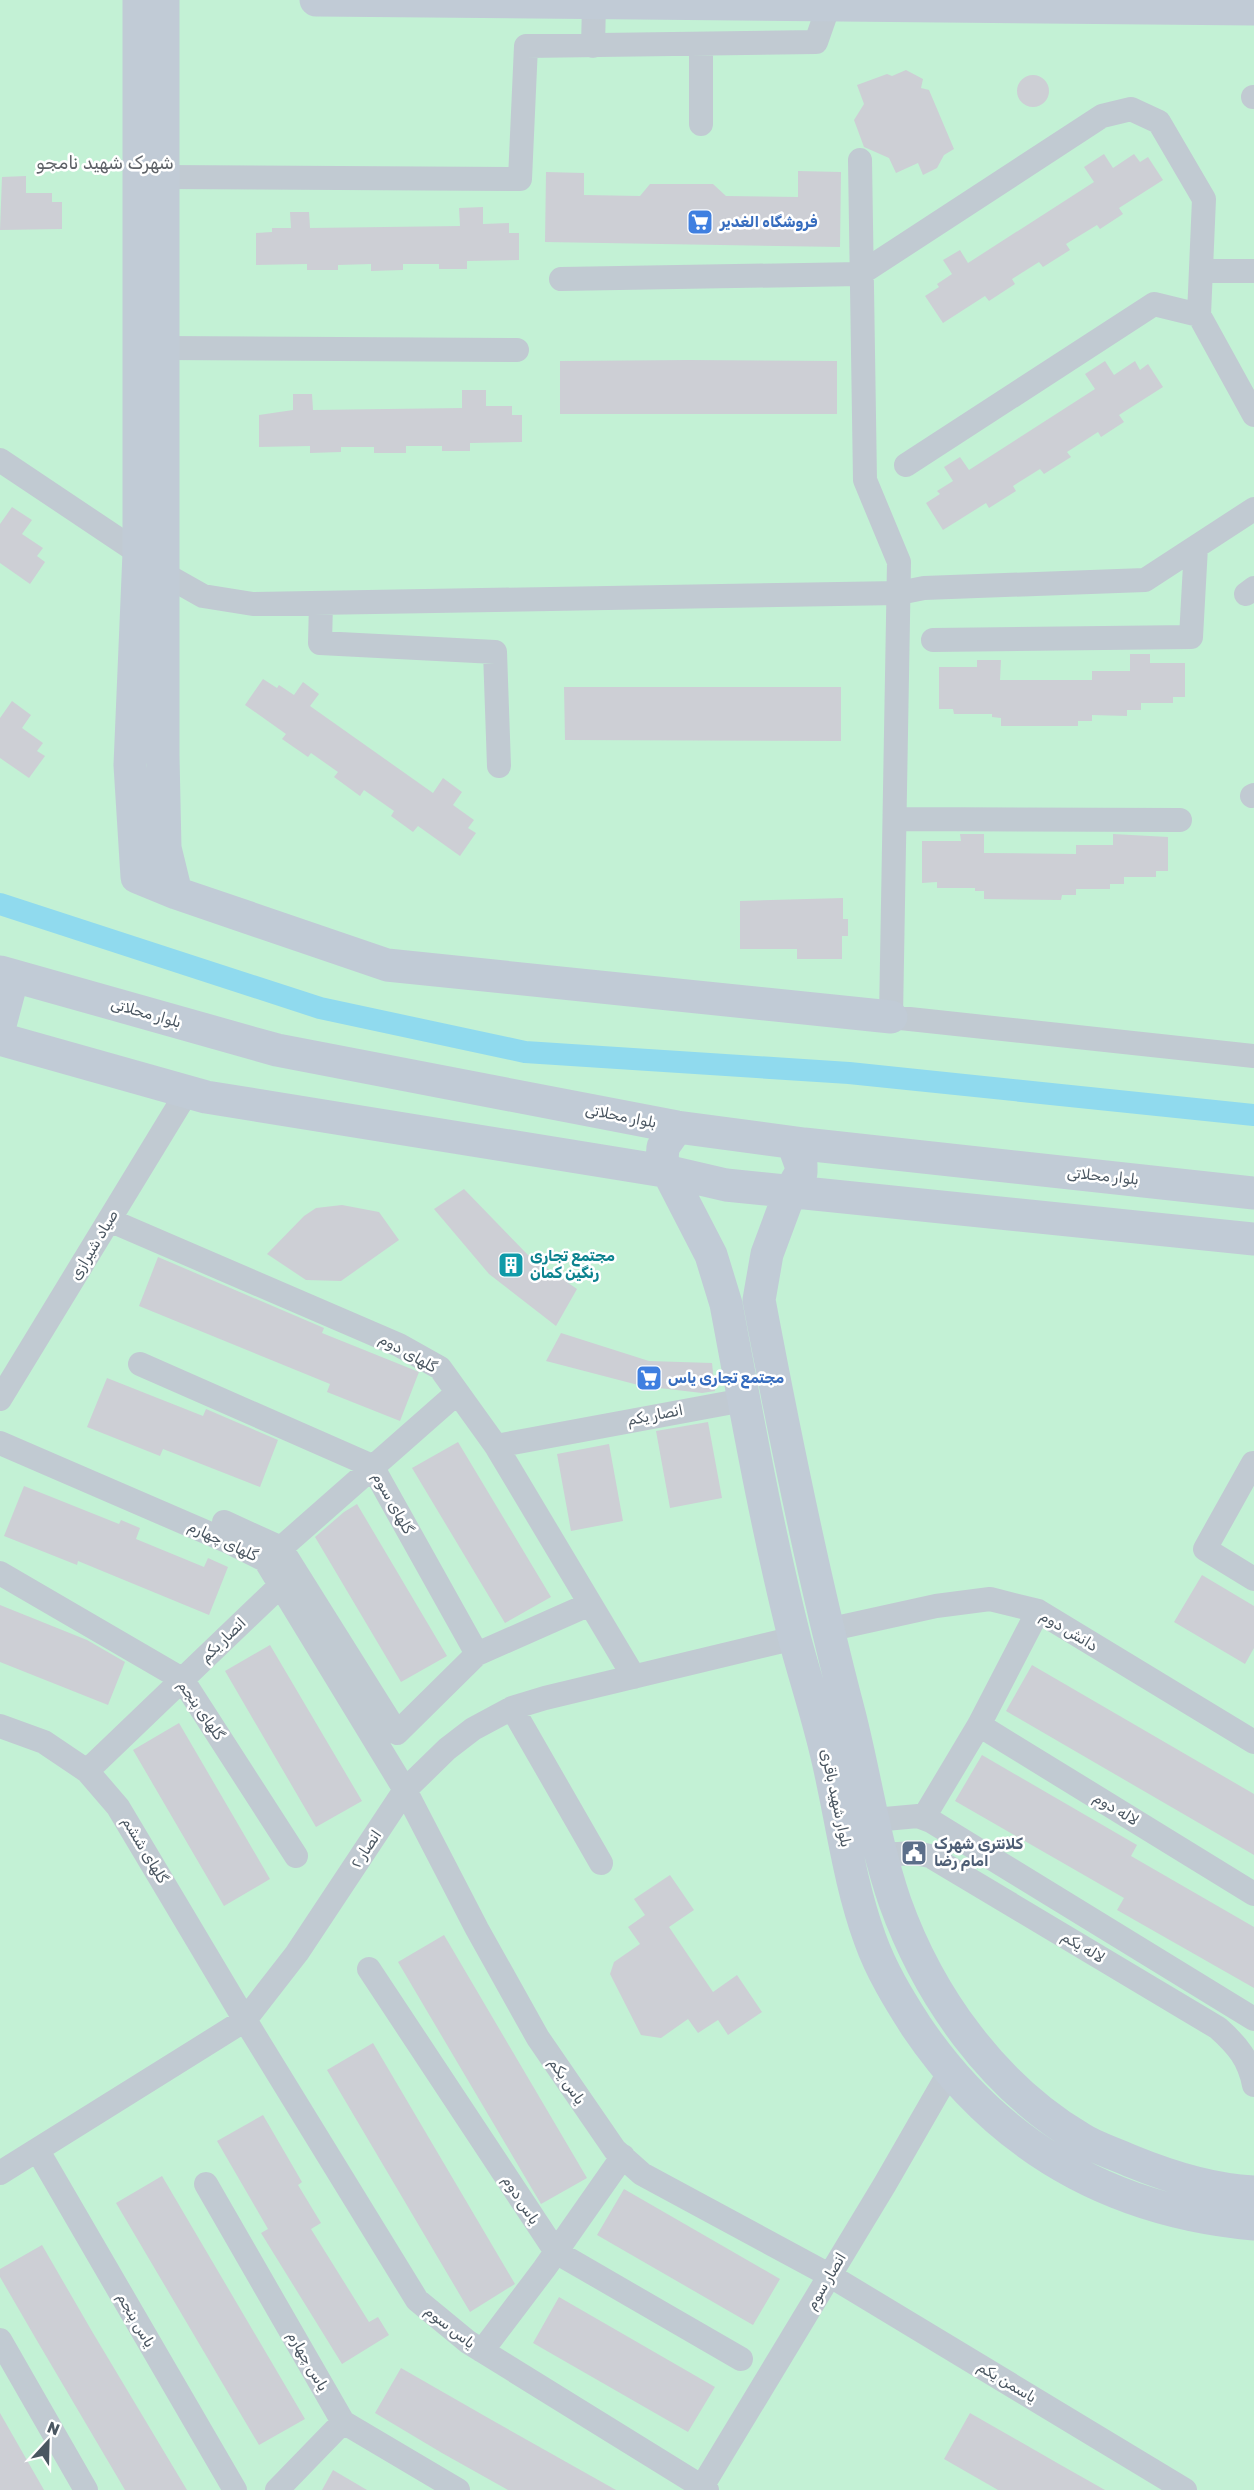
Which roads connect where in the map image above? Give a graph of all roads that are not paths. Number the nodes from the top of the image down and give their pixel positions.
1 (139, 0) edge
2 (163, 0) edge
3 (316, 0) edge
4 (594, 2) edge
5 (830, 5) junction
6 (1254, 9) edge
7 (702, 44) junction
8 (593, 45) junction
9 (701, 124) dead end
10 (860, 160) dead end
11 (163, 177) junction
12 (1201, 271) junction
13 (1254, 271) edge
14 (860, 274) junction
15 (561, 279) dead end
16 (1199, 315) junction
17 (164, 348) junction
18 (517, 350) dead end
19 (1254, 415) edge
20 (0, 460) edge
21 (906, 465) dead end
22 (1254, 509) edge
23 (1196, 547) junction
24 (139, 553) junction
25 (164, 574) junction
26 (898, 593) junction
27 (321, 603) junction
28 (933, 639) dead end
29 (499, 766) dead end
30 (895, 819) junction
31 (1180, 820) dead end
32 (176, 893) junction
33 (6, 974) edge
34 (891, 1017) junction
35 (0, 1025) edge
36 (0, 1040) edge
37 (1254, 1056) edge
38 (187, 1092) junction
39 (677, 1127) junction
40 (793, 1143) junction
41 (670, 1172) junction
42 (790, 1192) junction
43 (1254, 1193) edge
44 (109, 1220) junction
45 (1254, 1239) edge
46 (140, 1364) dead end
47 (457, 1393) junction
48 (0, 1399) edge
49 (744, 1400) junction
50 (0, 1443) edge
51 (496, 1446) junction
52 (69, 1454) dead end
53 (1253, 1463) edge
54 (372, 1466) junction
55 (281, 1548) junction
56 (0, 1573) edge
57 (1254, 1579) edge
58 (281, 1585) junction
59 (590, 1604) junction
60 (1038, 1611) junction
61 (827, 1630) junction
62 (795, 1638) junction
63 (477, 1654) junction
64 (634, 1677) junction
65 (182, 1679) junction
66 (512, 1708) junction
67 (0, 1725) edge
68 (979, 1725) junction
69 (1254, 1742) edge
70 (87, 1771) junction
71 (405, 1790) junction
72 (924, 1817) junction
73 (874, 1820) junction
74 (881, 1855) junction
75 (296, 1856) dead end
76 (601, 1863) dead end
77 (1254, 1894) edge
78 (369, 1969) dead end
79 (1254, 2019) edge
80 (245, 2020) junction
81 (950, 2071) junction
82 (1254, 2085) edge
83 (38, 2151) junction
84 (623, 2156) junction
85 (0, 2173) edge
86 (206, 2184) dead end
87 (1254, 2192) edge
88 (1254, 2224) edge
89 (556, 2252) junction
90 (829, 2275) junction
91 (0, 2340) edge
92 (482, 2351) junction
93 (741, 2359) dead end
94 (343, 2422) junction
95 (703, 2489) edge
96 (86, 2490) edge
97 (235, 2490) edge
98 (277, 2490) edge
99 (458, 2490) edge
100 (1185, 2490) edge

1 - 24 street
2 - 11 street
3 - 4 street
4 - 5 street
4 - 8 street
5 - 6 street
5 - 7 street
7 - 8 street
7 - 9 street
8 - 11 street
10 - 14 street
11 - 17 street
12 - 13 street
12 - 14 street
12 - 16 street
14 - 15 street
14 - 26 street
16 - 19 street
16 - 21 street
17 - 18 street
17 - 25 street
20 - 24 street
22 - 23 street
23 - 26 street
23 - 28 street
24 - 32 street
25 - 27 street
25 - 32 street
26 - 27 street
26 - 30 street
27 - 29 street
30 - 31 street
30 - 34 street
32 - 34 street
33 - 35 street
33 - 39 street, بلوار محلاتی
34 - 37 street
36 - 38 street
38 - 41 street
38 - 44 street, صیاد شیرازی
39 - 40 street, بلوار محلاتی
39 - 41 street, بلوار شهید باقری
40 - 42 street
40 - 43 street, بلوار محلاتی
41 - 42 street
41 - 49 street, بلوار شهید باقری
42 - 45 street
42 - 61 street
44 - 47 street, گلهای دوم
44 - 48 street, صیاد شیرازی
46 - 54 street, گلهای سوم
47 - 51 street, گلهای دوم
47 - 54 street
49 - 51 street, انصار یکم
49 - 62 street, بلوار شهید باقری
50 - 58 street, گلهای چهارم
51 - 59 street, گلهای دوم
52 - 55 street
53 - 57 street
54 - 55 street
54 - 63 street, گلهای سوم
55 - 63 street
56 - 65 street, گلهای پنجم
58 - 65 street, انصار یکم
58 - 71 street, گلهای چهارم
59 - 63 street
59 - 64 street, گلهای دوم
60 - 61 street, دانش دوم
60 - 68 street
60 - 69 street, دانش دوم
61 - 62 street
61 - 73 street
62 - 64 street, انصار ۲
62 - 81 street, بلوار شهید باقری
64 - 66 street, انصار ۲
65 - 70 street, انصار یکم
65 - 75 street, گلهای پنجم
66 - 71 street, انصار ۲
66 - 76 street
67 - 70 street, گلهای ششم
68 - 72 street
68 - 77 street, لاله دوم
70 - 80 street, گلهای ششم
71 - 80 street, انصار ۲
71 - 84 street, یاس یکم
72 - 73 street
72 - 79 street
73 - 74 street
74 - 82 street, لاله یکم
74 - 87 street
78 - 89 street, یاس دوم
80 - 83 street, انصار ۲
80 - 92 street, یاس سوم
81 - 88 street, بلوار شهید باقری
81 - 90 street, انصار سوم
83 - 85 street, انصار ۲
83 - 97 street, یاس پنجم
84 - 89 street
84 - 90 street, یاس یکم
86 - 94 street, یاس چهارم
89 - 92 street
89 - 93 street, یاس دوم
90 - 95 street, انصار سوم
90 - 100 street, یاسمن یکم
91 - 96 street
92 - 95 street, یاس سوم
94 - 98 street
94 - 99 street, یاس چهارم

